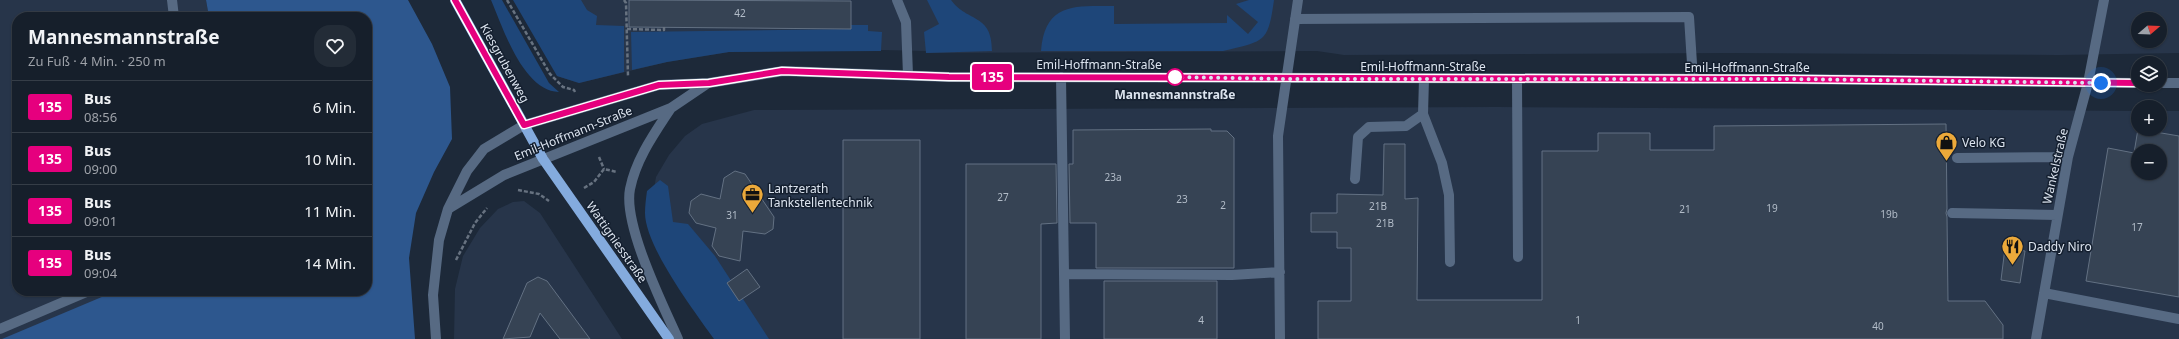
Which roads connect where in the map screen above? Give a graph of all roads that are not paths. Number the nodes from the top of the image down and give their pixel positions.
1 (172, 0) edge
2 (455, 0) edge
3 (897, 0) edge
4 (1298, 0) edge
5 (2104, 0) edge
6 (173, 12) edge
7 (1295, 19) junction
8 (908, 75) junction
9 (1061, 77) junction
10 (1285, 79) junction
11 (1424, 79) junction
12 (1517, 79) junction
13 (1693, 79) junction
14 (709, 83) junction
15 (2088, 83) junction
16 (2131, 83) edge
17 (2167, 83) edge
18 (2179, 83) edge
19 (671, 108) junction
20 (1422, 114) junction
21 (524, 125) junction
22 (2068, 157) junction
23 (1957, 158) dead end
24 (543, 159) junction
25 (1355, 179) dead end
26 (448, 210) junction
27 (1952, 213) dead end
28 (2057, 214) junction
29 (1518, 256) dead end
30 (1450, 262) dead end
31 (1280, 272) junction
32 (1064, 274) junction
33 (2044, 293) junction
34 (77, 296) edge
35 (2179, 319) edge
36 (0, 329) edge
37 (436, 339) edge
38 (669, 339) edge
39 (678, 339) edge
40 (1065, 339) edge
41 (1280, 339) edge
42 (2036, 339) edge

1 - 6 street
2 - 21 main road, Kiesgrubenweg
3 - 8 street
4 - 7 street
5 - 15 street, Wankelstraße
7 - 10 street
7 - 13 street
8 - 9 street, Emil-Hoffmann-Straße
8 - 14 street, Emil-Hoffmann-Straße
9 - 10 street, Emil-Hoffmann-Straße
9 - 32 street
10 - 11 street, Emil-Hoffmann-Straße
10 - 31 street
11 - 12 street, Emil-Hoffmann-Straße
11 - 20 street
12 - 13 street, Emil-Hoffmann-Straße
12 - 29 street
13 - 15 street, Emil-Hoffmann-Straße
14 - 19 street, Emil-Hoffmann-Straße
14 - 21 street, Emil-Hoffmann-Straße
15 - 16 street, Emil-Hoffmann-Straße
15 - 22 street, Wankelstraße
17 - 18 street
19 - 24 street, Emil-Hoffmann-Straße
19 - 39 street
20 - 25 street
20 - 30 street
21 - 24 main road, Kiesgrubenweg
21 - 26 street, Emil-Hoffmann-Straße
22 - 23 street
22 - 28 street, Wankelstraße
24 - 26 street, Emil-Hoffmann-Straße
24 - 38 main road, Wattigniesstraße
26 - 37 street, Emil-Hoffmann-Straße
27 - 28 street
28 - 33 street, Wankelstraße
31 - 32 street
31 - 41 street
32 - 40 street
33 - 35 street
33 - 42 street, Wankelstraße
34 - 36 street

